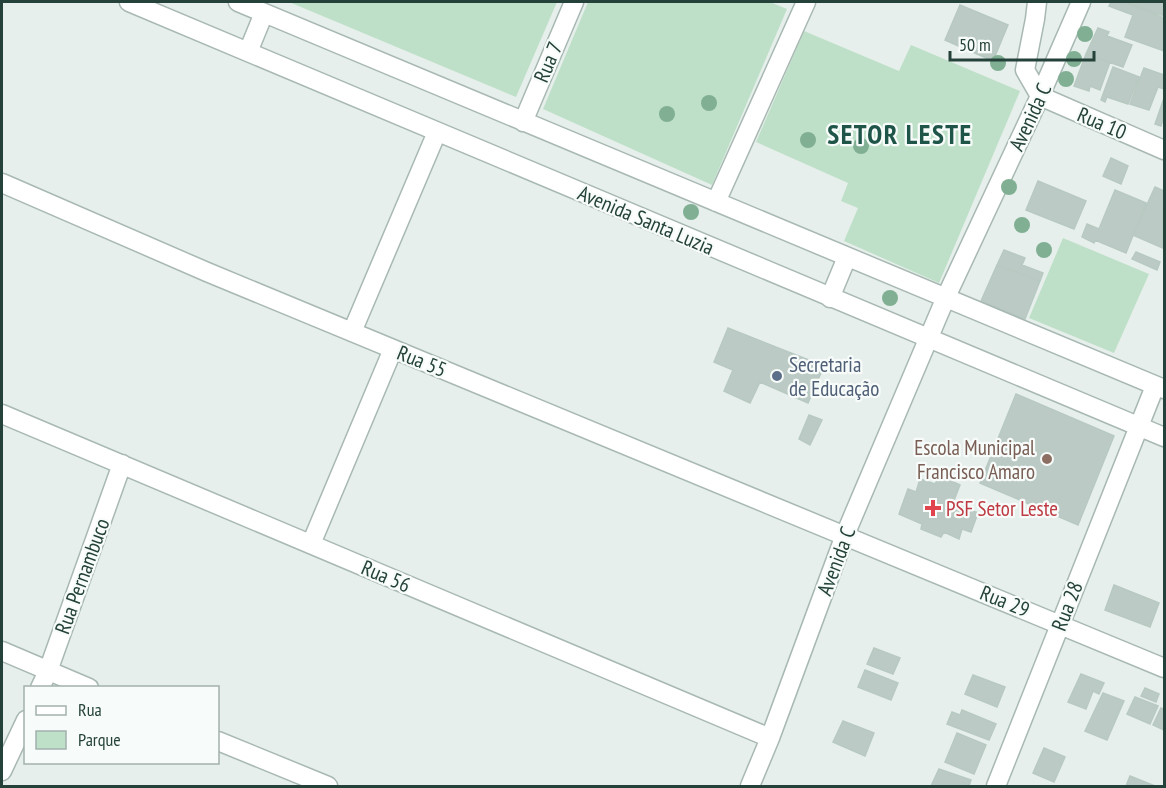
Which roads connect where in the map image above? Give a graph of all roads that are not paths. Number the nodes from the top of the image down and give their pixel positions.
1 (129, 2) edge
2 (237, 2) edge
3 (574, 2) edge
4 (805, 2) edge
5 (1037, 2) edge
6 (1081, 2) edge
7 (264, 13) junction
8 (248, 52) junction
9 (1040, 96) junction
10 (523, 122) junction
11 (437, 132) junction
12 (1164, 150) edge
13 (2, 183) edge
14 (717, 202) junction
15 (848, 257) junction
16 (946, 297) junction
17 (830, 298) junction
18 (352, 332) junction
19 (928, 339) junction
20 (393, 349) junction
21 (1160, 388) edge
22 (2, 414) edge
23 (1138, 426) junction
24 (1164, 437) edge
25 (122, 464) junction
26 (845, 535) junction
27 (311, 544) junction
28 (1061, 624) junction
29 (2, 651) edge
30 (1164, 668) edge
31 (48, 671) junction
32 (40, 686) edge
33 (86, 686) edge
34 (24, 724) edge
35 (770, 738) junction
36 (219, 741) edge
37 (2, 771) edge
38 (328, 786) edge
39 (750, 786) edge
40 (996, 786) edge

1 - 8 street, Avenida Santa Luzia
2 - 7 street, Avenida Santa Luzia
3 - 10 street, Rua 7
4 - 14 street
5 - 9 street
6 - 9 street, Avenida C
7 - 8 street
7 - 10 street, Avenida Santa Luzia
8 - 11 street, Avenida Santa Luzia
9 - 12 street, Rua 10
9 - 16 street, Avenida C
10 - 14 street, Avenida Santa Luzia
11 - 17 street, Avenida Santa Luzia
11 - 18 street
13 - 18 street, Rua 55
14 - 15 street, Avenida Santa Luzia
15 - 16 street, Avenida Santa Luzia
15 - 17 street
16 - 19 street, Avenida C
16 - 21 street, Avenida Santa Luzia
17 - 19 street, Avenida Santa Luzia
18 - 20 street, Rua 55
19 - 23 street, Avenida Santa Luzia
19 - 26 street, Avenida C
20 - 26 street, Rua 55
20 - 27 street
21 - 23 street, Rua 28
22 - 25 street, Rua 56
23 - 24 street, Avenida Santa Luzia
23 - 28 street, Rua 28
25 - 27 street, Rua 56
25 - 31 street, Rua Pernambuco
26 - 28 street, Rua 29
26 - 35 street, Avenida C
27 - 35 street, Rua 56
28 - 30 street, Rua 29
28 - 40 street, Rua 28
29 - 31 street
31 - 32 street, Rua Pernambuco
31 - 33 street
34 - 37 street
35 - 39 street, Avenida C
36 - 38 street

